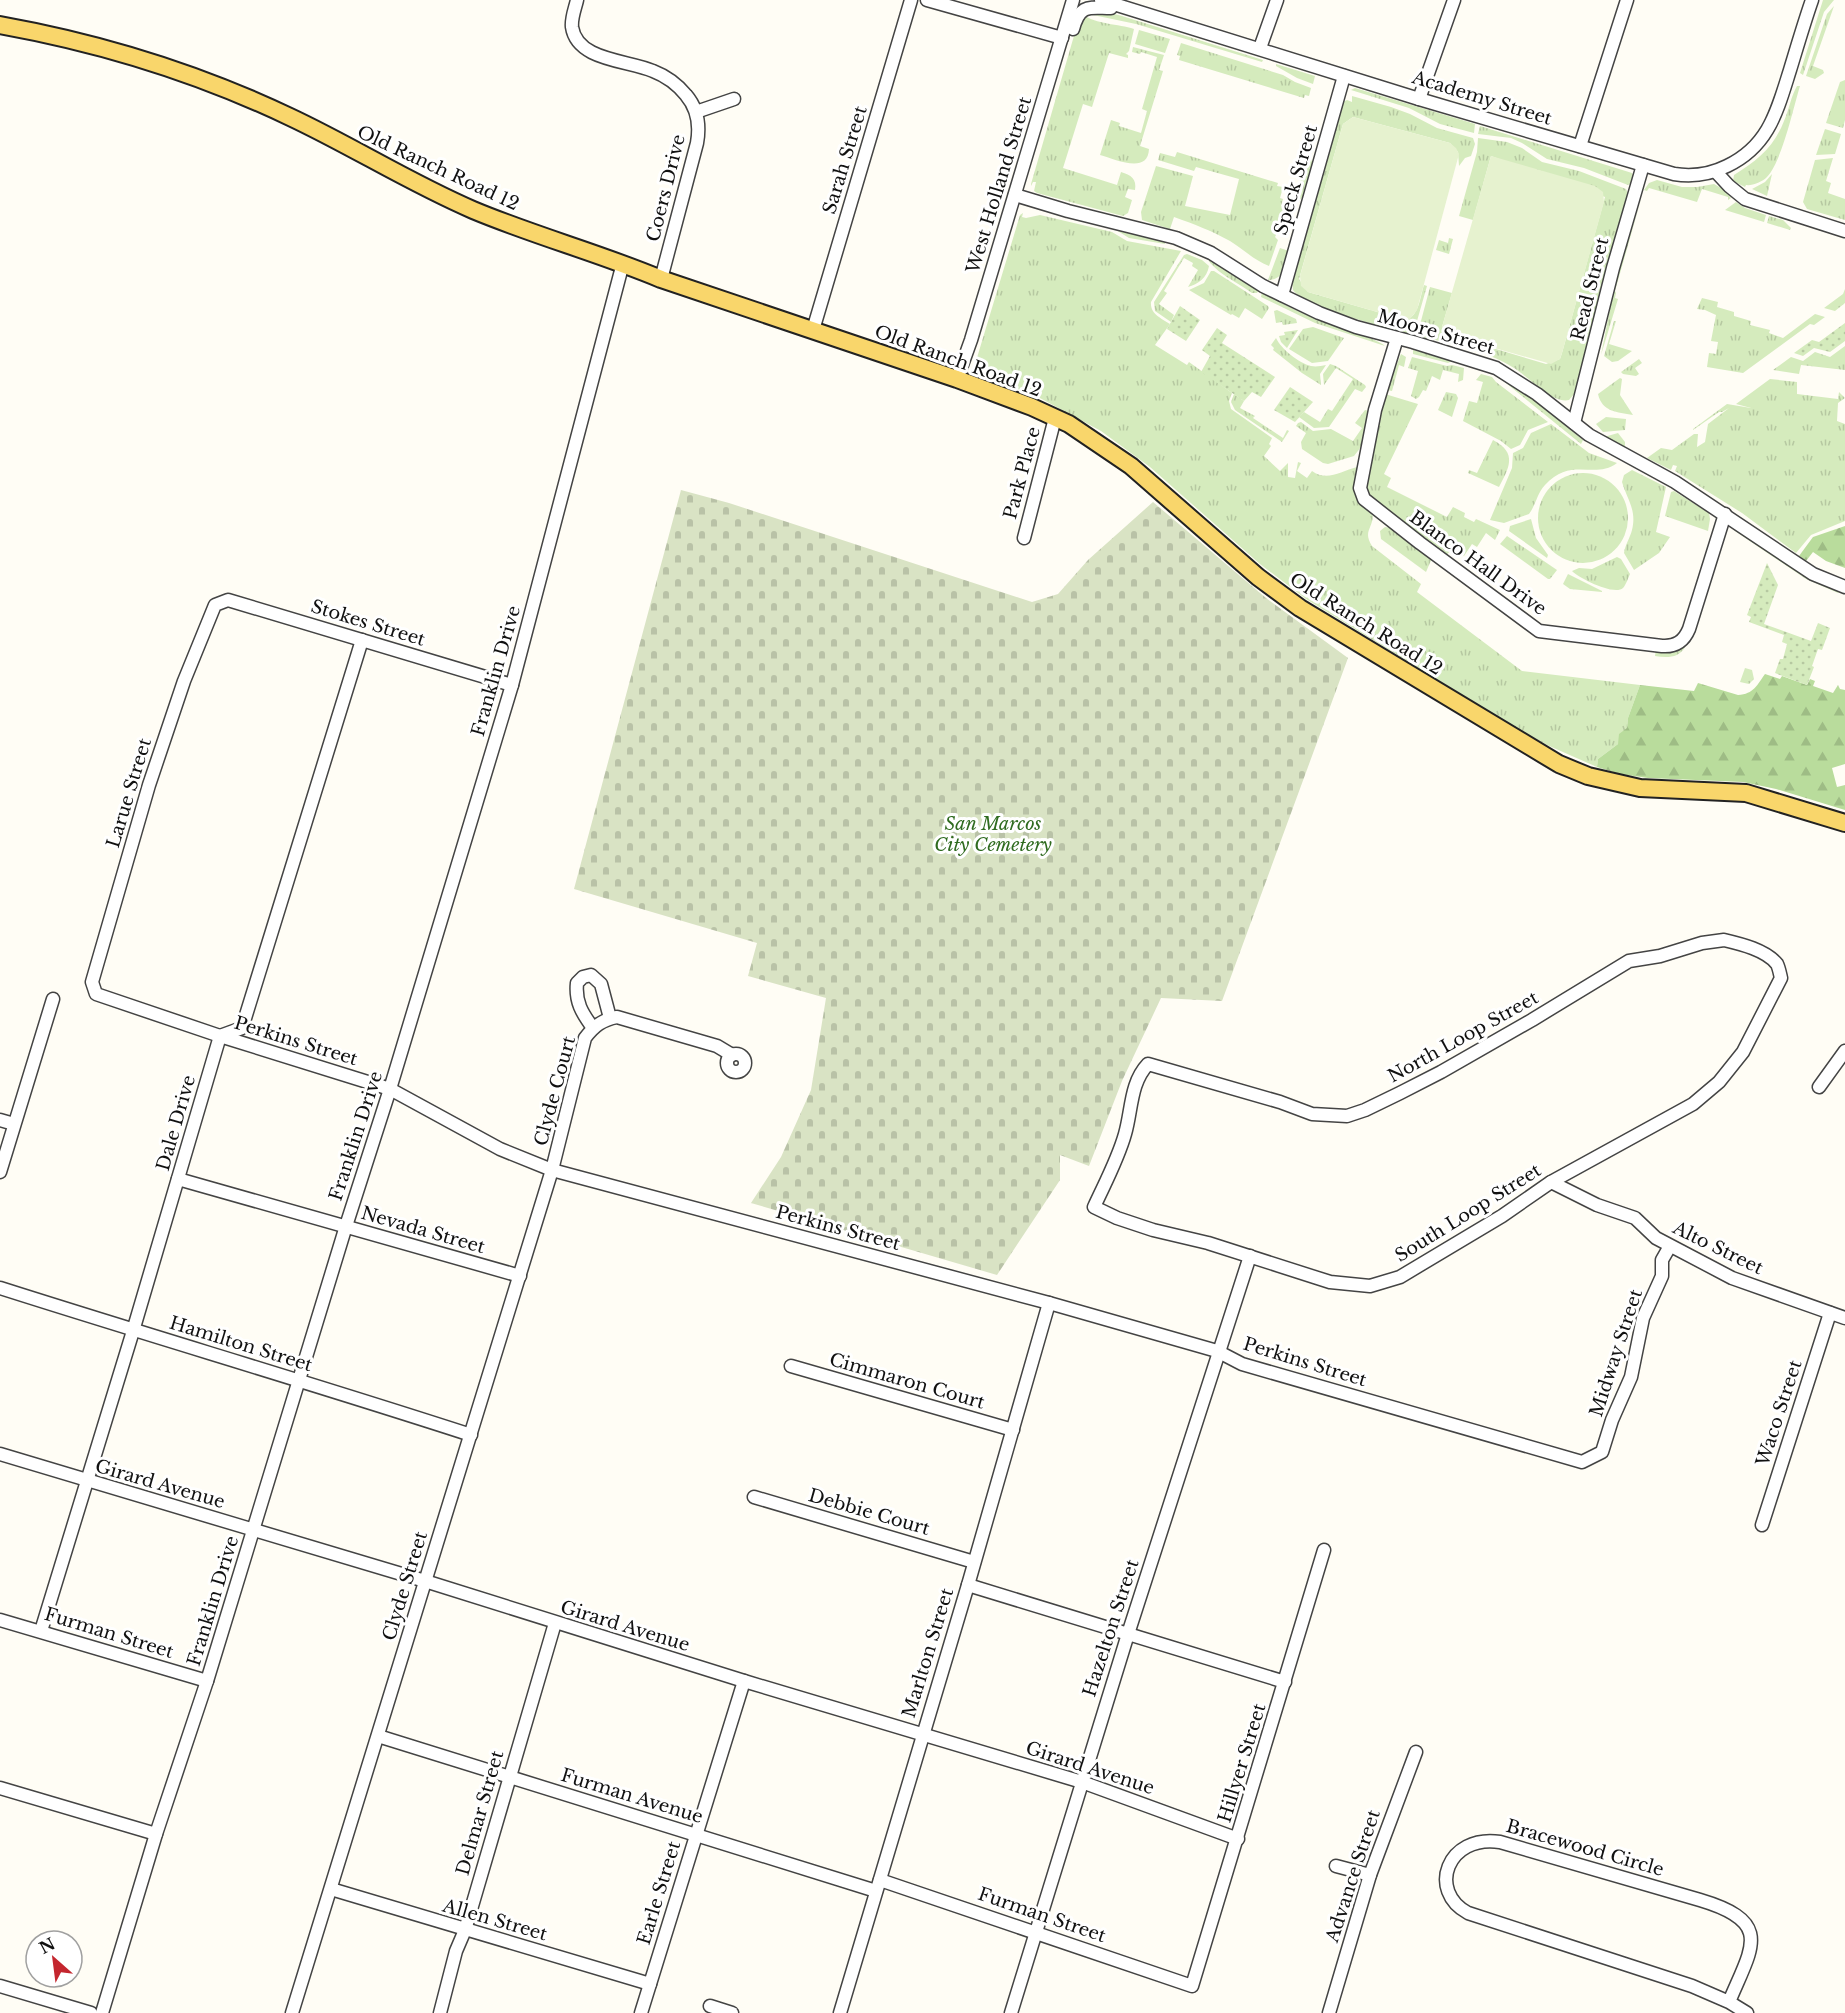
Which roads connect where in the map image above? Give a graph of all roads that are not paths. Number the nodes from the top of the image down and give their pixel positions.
1 (578, 0) edge
2 (911, 0) edge
3 (927, 0) edge
4 (1073, 0) edge
5 (1101, 0) edge
6 (1277, 0) edge
7 (1454, 0) edge
8 (1628, 0) edge
9 (1809, 1) edge
10 (1119, 5) junction
11 (0, 25) edge
12 (1061, 42) junction
13 (1260, 48) junction
14 (1344, 76) junction
15 (734, 99) dead end
16 (1419, 99) junction
17 (696, 112) junction
18 (1580, 146) junction
19 (1643, 165) junction
20 (1716, 172) junction
21 (1015, 195) junction
22 (1845, 231) edge
23 (623, 263) junction
24 (661, 279) junction
25 (1282, 295) junction
26 (813, 330) junction
27 (1397, 338) junction
28 (957, 380) junction
29 (1055, 418) junction
30 (1574, 423) junction
31 (1725, 514) junction
32 (1024, 537) dead end
33 (1845, 587) edge
34 (215, 605) joint
35 (362, 640) junction
36 (512, 685) junction
37 (1845, 823) edge
38 (1779, 970) joint
39 (96, 994) joint
40 (53, 999) dead end
41 (610, 1018) junction
42 (593, 1028) junction
43 (220, 1036) junction
44 (1845, 1052) edge
45 (732, 1055) dead end
46 (1819, 1087) dead end
47 (390, 1089) junction
48 (0, 1120) edge
49 (14, 1124) junction
50 (552, 1170) junction
51 (0, 1172) edge
52 (178, 1179) junction
53 (1551, 1182) junction
54 (1094, 1207) joint
55 (346, 1226) junction
56 (1670, 1246) junction
57 (1250, 1256) junction
58 (520, 1276) junction
59 (0, 1288) edge
60 (1049, 1303) junction
61 (1830, 1313) junction
62 (1845, 1318) edge
63 (133, 1330) junction
64 (1217, 1351) junction
65 (791, 1366) dead end
66 (299, 1379) junction
67 (1013, 1430) junction
68 (471, 1435) junction
69 (0, 1454) edge
70 (1582, 1462) joint
71 (87, 1481) junction
72 (754, 1497) dead end
73 (1762, 1525) dead end
74 (253, 1530) junction
75 (1324, 1550) dead end
76 (974, 1562) junction
77 (425, 1581) junction
78 (968, 1585) junction
79 (0, 1620) edge
80 (555, 1623) junction
81 (41, 1631) junction
82 (1128, 1634) junction
83 (207, 1681) junction
84 (744, 1681) junction
85 (1285, 1682) junction
86 (922, 1734) junction
87 (378, 1736) junction
88 (1416, 1752) dead end
89 (509, 1776) junction
90 (1082, 1782) junction
91 (0, 1788) edge
92 (156, 1834) junction
93 (696, 1835) junction
94 (1238, 1839) junction
95 (1336, 1866) dead end
96 (1370, 1875) junction
97 (878, 1885) junction
98 (331, 1889) junction
99 (465, 1930) junction
100 (1036, 1931) junction
101 (650, 1984) junction
102 (2, 1985) edge
103 (1192, 1986) joint
104 (1729, 2002) junction
105 (710, 2006) dead end
106 (91, 2013) edge
107 (102, 2013) edge
108 (292, 2013) edge
109 (440, 2013) edge
110 (641, 2013) edge
111 (732, 2013) edge
112 (840, 2013) edge
113 (1011, 2013) edge
114 (1329, 2013) edge
115 (1747, 2013) edge

1 - 17 street, Coers Drive
2 - 26 street, Sarah Street
3 - 12 street
4 - 12 street, West Holland Street
5 - 10 street, Academy Street
6 - 13 street
7 - 16 street
8 - 18 street
9 - 20 street
10 - 12 street
10 - 13 street, Academy Street
11 - 23 main road, Old Ranch Road 12
12 - 21 street, West Holland Street
13 - 14 street, Academy Street
14 - 16 street, Academy Street
14 - 25 street, Speck Street
15 - 17 street
16 - 18 street, Academy Street
17 - 24 street, Coers Drive
18 - 19 street, Academy Street
19 - 20 street, Academy Street
19 - 30 street, Read Street
20 - 22 street
21 - 25 street, Moore Street
21 - 28 street, West Holland Street
23 - 24 main road, Old Ranch Road 12
23 - 36 street, Franklin Drive
24 - 26 main road, Old Ranch Road 12
25 - 27 street, Moore Street
26 - 28 main road, Old Ranch Road 12
27 - 30 street, Moore Street
27 - 31 street, Blanco Hall Drive
28 - 29 main road, Old Ranch Road 12
29 - 32 street, Park Place
29 - 37 main road, Old Ranch Road 12
30 - 31 street, Moore Street
31 - 33 street, Moore Street
34 - 35 street, Stokes Street
34 - 39 street, Larue Street
35 - 36 street, Stokes Street
35 - 43 street
36 - 47 street, Franklin Drive
38 - 53 street, South Loop Street
38 - 54 street, North Loop Street
39 - 43 street, Perkins Street
40 - 49 street
41 - 42 street, Clyde Court
41 - 42 street
41 - 45 street
42 - 50 street, Clyde Court
43 - 47 street, Perkins Street
43 - 52 street, Dale Drive
44 - 46 street
47 - 50 street, Perkins Street
47 - 55 street, Franklin Drive
48 - 49 street
49 - 51 street
50 - 58 street, Clyde Street
50 - 60 street, Perkins Street
52 - 55 street, Nevada Street
52 - 63 street, Dale Drive
53 - 56 street, Alto Street
53 - 57 street, South Loop Street
54 - 57 street, South Loop Street
55 - 58 street, Nevada Street
55 - 66 street, Franklin Drive
56 - 61 street, Alto Street
56 - 70 street, Midway Street
57 - 64 street, Hazelton Street
58 - 68 street, Clyde Street
59 - 63 street, Hamilton Street
60 - 64 street, Perkins Street
60 - 67 street, Marlton Street
61 - 62 street, Alto Street
61 - 73 street, Waco Street
63 - 66 street, Hamilton Street
63 - 71 street, Dale Drive
64 - 70 street, Perkins Street
64 - 82 street, Hazelton Street
65 - 67 street, Cimmaron Court
66 - 68 street, Hamilton Street
66 - 74 street, Franklin Drive
67 - 76 street, Marlton Street
68 - 77 street, Clyde Street
69 - 71 street, Girard Avenue
71 - 74 street, Girard Avenue
71 - 81 street, Dale Drive
72 - 76 street, Debbie Court
74 - 77 street, Girard Avenue
74 - 83 street, Franklin Drive
75 - 85 street, Hillyer Street
76 - 78 street, Marlton Street
77 - 80 street, Girard Avenue
77 - 87 street, Clyde Street
78 - 82 street
78 - 86 street, Marlton Street
79 - 81 street, Furman Street
80 - 84 street, Girard Avenue
80 - 89 street, Delmar Street
81 - 83 street, Furman Street
82 - 85 street
82 - 90 street, Hazelton Street
83 - 92 street, Franklin Drive
84 - 86 street, Girard Avenue
84 - 93 street, Earle Street
85 - 94 street, Hillyer Street
86 - 90 street, Girard Avenue
86 - 97 street, Marlton Street
87 - 89 street, Furman Avenue
87 - 98 street, Clyde Street
88 - 96 street, Advance Street
89 - 93 street, Furman Avenue
89 - 99 street, Delmar Street
90 - 94 street, Girard Avenue
90 - 100 street, Hazelton Street
91 - 92 street
92 - 107 street, Franklin Drive
93 - 97 street, Furman Avenue
93 - 101 street, Earle Street
94 - 103 street, Hillyer Street
95 - 96 street
96 - 114 street, Advance Street
97 - 100 street, Furman Street
97 - 112 street, Marlton Street
98 - 99 street, Allen Street
98 - 108 street, Clyde Street
99 - 101 street, Allen Street
99 - 109 street, Delmar Street
100 - 103 street, Furman Street
100 - 113 street, Hazelton Street
101 - 110 street, Earle Street
102 - 106 street
104 - 104 street, Bracewood Circle
104 - 115 street, Bracewood Circle
105 - 111 street

